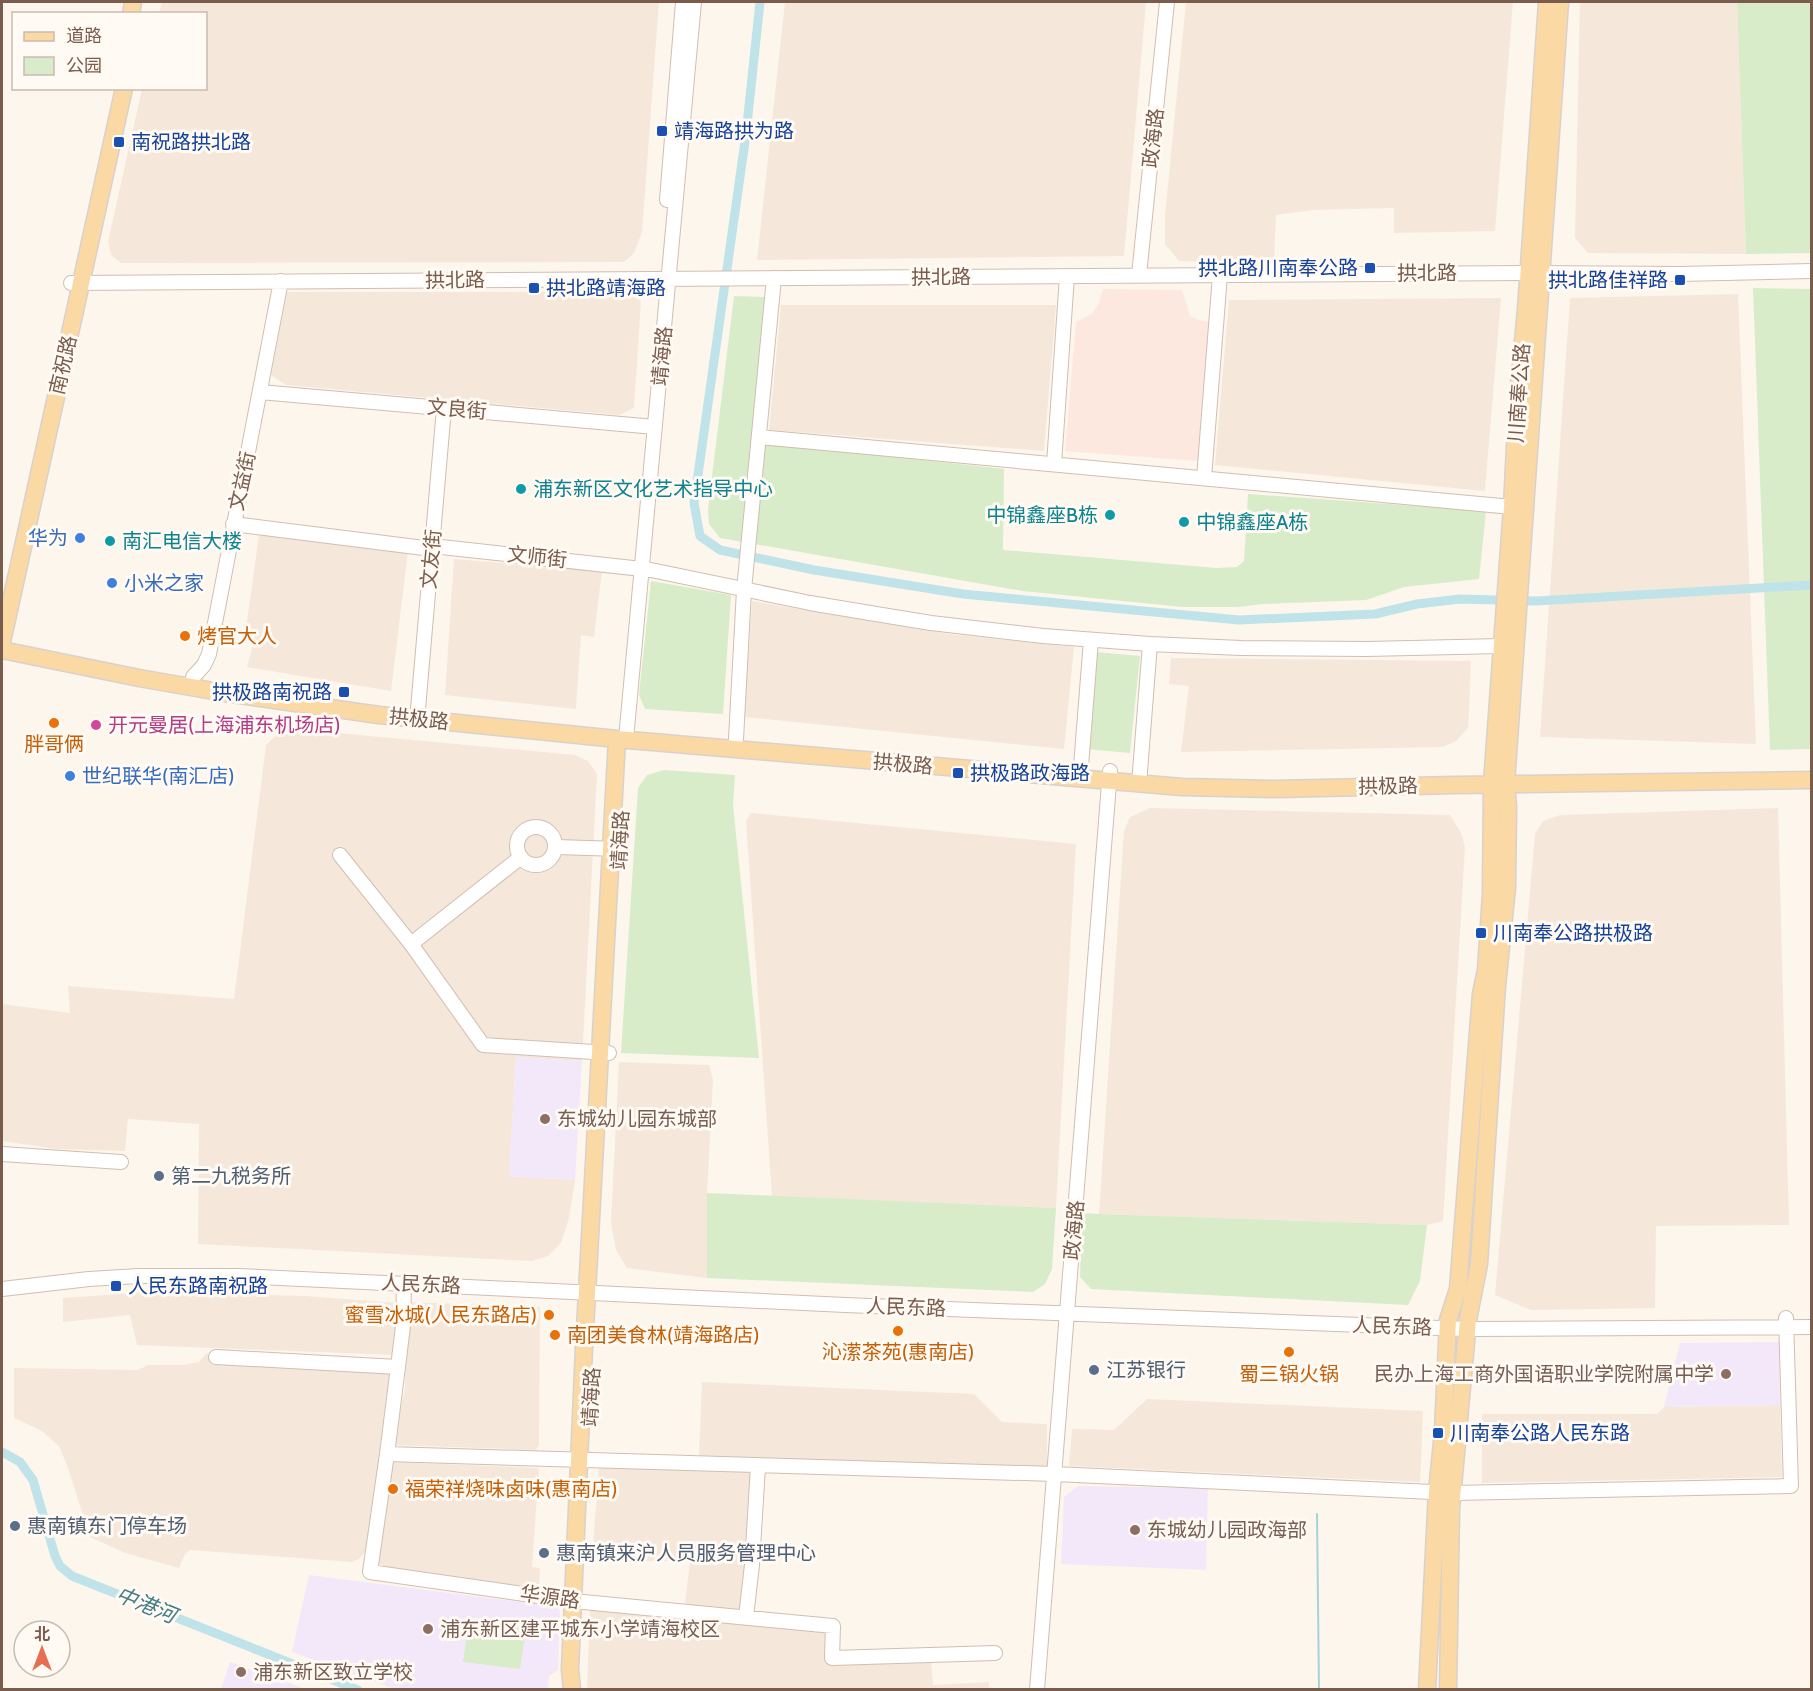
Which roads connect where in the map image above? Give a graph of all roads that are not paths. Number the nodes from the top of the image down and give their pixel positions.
1 (683, 2) edge
2 (694, 2) edge
3 (1167, 2) edge
4 (1547, 2) edge
5 (1560, 2) edge
6 (113, 90) edge
7 (124, 90) edge
8 (1812, 271) edge
9 (1535, 273) junction
10 (1139, 275) junction
11 (1220, 275) junction
12 (1067, 276) junction
13 (774, 278) junction
14 (664, 279) junction
15 (281, 281) junction
16 (76, 283) junction
17 (260, 392) junction
18 (444, 408) junction
19 (651, 426) junction
20 (759, 437) junction
21 (1054, 464) junction
22 (1204, 478) junction
23 (1512, 507) junction
24 (233, 524) junction
25 (432, 548) junction
26 (638, 568) junction
27 (1513, 580) junction
28 (744, 590) junction
29 (2, 594) edge
30 (1511, 617) junction
31 (1091, 640) junction
32 (2, 641) edge
33 (1150, 644) junction
34 (1502, 646) junction
35 (2, 650) edge
36 (193, 677) junction
37 (418, 709) junction
38 (622, 734) junction
39 (736, 739) junction
40 (1812, 771) edge
41 (1080, 774) junction
42 (1110, 776) junction
43 (1139, 779) junction
44 (1500, 779) junction
45 (1812, 780) edge
46 (556, 846) junction
47 (615, 849) junction
48 (340, 855) dead end
49 (521, 857) junction
50 (411, 944) junction
51 (604, 1053) junction
52 (2, 1154) edge
53 (121, 1162) dead end
54 (2, 1280) edge
55 (404, 1283) junction
56 (592, 1288) junction
57 (2, 1289) edge
58 (1068, 1310) junction
59 (1812, 1318) edge
60 (1786, 1323) junction
61 (1447, 1324) junction
62 (1468, 1325) junction
63 (1812, 1327) edge
64 (216, 1357) dead end
65 (398, 1367) junction
66 (387, 1455) junction
67 (584, 1461) junction
68 (758, 1466) junction
69 (1055, 1474) junction
70 (1445, 1493) junction
71 (577, 1601) junction
72 (746, 1617) junction
73 (995, 1653) dead end
74 (572, 1683) edge
75 (1037, 1689) edge
76 (1428, 1689) edge
77 (1448, 1689) edge

1 - 14 street, 靖海路
2 - 14 street, 靖海路
3 - 10 street, 政海路
4 - 9 main road, 川南奉公路
5 - 9 main road, 川南奉公路
6 - 16 main road, 南祝路
7 - 16 main road, 南祝路
8 - 9 street, 拱北路
9 - 11 street, 拱北路
9 - 23 main road, 川南奉公路
9 - 27 main road, 川南奉公路
10 - 11 street, 拱北路
10 - 12 street, 拱北路
11 - 22 street
12 - 13 street, 拱北路
12 - 21 street
13 - 14 street, 拱北路
13 - 20 street
14 - 15 street, 拱北路
14 - 19 street, 靖海路
15 - 16 street, 拱北路
15 - 17 street, 文益街
16 - 29 main road, 南祝路
16 - 32 main road, 南祝路
17 - 18 street, 文良街
17 - 24 street, 文益街
18 - 19 street, 文良街
18 - 25 street, 文友街
19 - 26 street, 靖海路
20 - 21 street
20 - 28 street
21 - 22 street
22 - 23 street
23 - 27 main road, 川南奉公路
24 - 25 street, 文师街
24 - 36 street, 文益街
25 - 26 street, 文师街
25 - 37 street, 文友街
26 - 28 street, 文师街
26 - 38 street, 靖海路
27 - 30 main road, 川南奉公路
28 - 31 street, 文师街
28 - 39 street
30 - 34 main road, 川南奉公路
30 - 44 main road, 川南奉公路
31 - 33 street, 文师街
31 - 41 street
32 - 36 main road, 拱极路
33 - 34 street, 文师街
33 - 43 street
34 - 44 main road, 川南奉公路
35 - 38 main road, 拱极路
36 - 37 main road, 拱极路
37 - 38 main road, 拱极路
38 - 39 main road, 拱极路
38 - 41 main road, 拱极路
38 - 47 main road, 靖海路
39 - 41 main road, 拱极路
40 - 44 main road, 拱极路
41 - 42 main road, 拱极路
42 - 43 main road, 拱极路
42 - 58 street, 政海路
43 - 44 main road, 拱极路
44 - 45 main road, 拱极路
44 - 61 main road
44 - 62 main road
46 - 47 street
46 - 49 street
46 - 49 street
47 - 51 main road, 靖海路
48 - 50 street
49 - 50 street
50 - 51 street
51 - 56 main road, 靖海路
52 - 53 street
54 - 56 street, 人民东路
55 - 56 street, 人民东路
55 - 57 street, 人民东路
55 - 65 street
56 - 58 street, 人民东路
56 - 67 main road, 靖海路
58 - 61 street, 人民东路
58 - 69 street, 政海路
59 - 60 street, 人民东路
60 - 62 street, 人民东路
60 - 63 street, 人民东路
60 - 70 street
61 - 62 street, 人民东路
61 - 70 main road
62 - 70 main road
64 - 65 street
65 - 66 street
66 - 67 street
66 - 71 street, 华源路
67 - 68 street
67 - 71 main road, 靖海路
68 - 69 street
68 - 72 street
69 - 70 street
69 - 75 street, 政海路
70 - 76 main road
70 - 77 main road
71 - 72 street, 华源路
71 - 74 main road, 靖海路
72 - 73 street, 华源路

